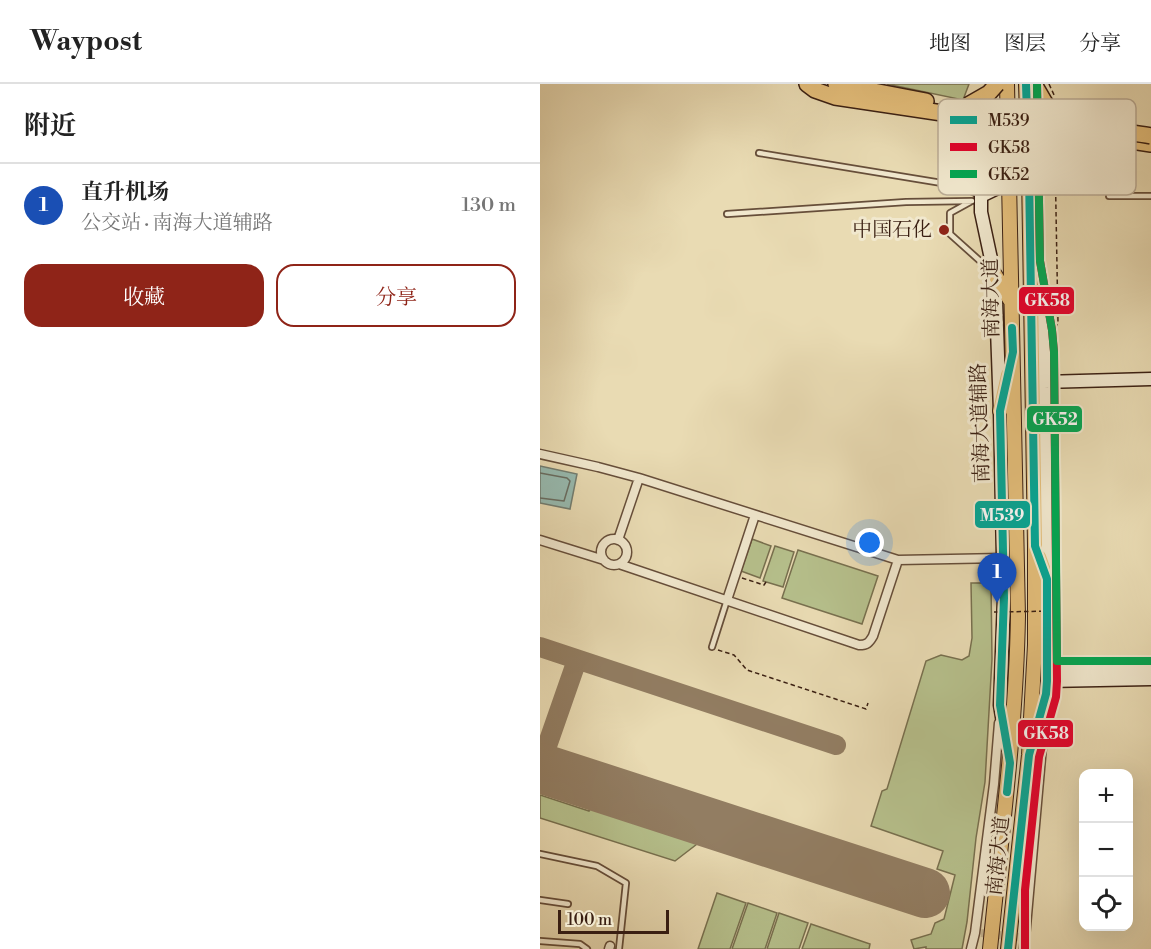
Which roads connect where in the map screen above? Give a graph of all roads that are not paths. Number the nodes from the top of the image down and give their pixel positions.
1 (795, 84) edge
2 (836, 84) edge
3 (997, 84) edge
4 (1007, 84) edge
5 (1026, 84) edge
6 (1034, 84) edge
7 (811, 87) edge
8 (981, 99) edge
9 (1007, 99) edge
10 (1026, 99) edge
11 (1048, 99) edge
12 (938, 103) edge
13 (938, 112) edge
14 (1136, 133) edge
15 (1151, 136) edge
16 (1136, 142) edge
17 (1151, 144) edge
18 (759, 153) dead end
19 (938, 182) edge
20 (972, 195) edge
21 (982, 195) edge
22 (1010, 195) edge
23 (1029, 195) edge
24 (1109, 196) dead end
25 (1151, 196) edge
26 (976, 198) junction
27 (726, 214) dead end
28 (1030, 262) junction
29 (994, 273) junction
30 (1012, 304) junction
31 (1013, 352) junction
32 (1151, 379) edge
33 (1044, 381) junction
34 (1000, 411) junction
35 (540, 454) edge
36 (639, 478) junction
37 (755, 515) junction
38 (540, 540) edge
39 (618, 540) junction
40 (1035, 546) junction
41 (1003, 558) junction
42 (604, 560) junction
43 (898, 560) junction
44 (619, 564) junction
45 (1053, 578) junction
46 (727, 600) junction
47 (712, 647) road end
48 (1151, 670) edge
49 (1047, 677) junction
50 (1151, 680) edge
51 (1046, 694) junction
52 (1000, 705) junction
53 (1029, 755) junction
54 (1010, 763) junction
55 (540, 854) edge
56 (1015, 889) junction
57 (995, 897) junction
58 (540, 900) edge
59 (568, 904) dead end
60 (540, 941) edge
61 (1019, 941) edge
62 (613, 948) edge
63 (587, 949) edge
64 (971, 949) edge
65 (983, 949) edge
66 (990, 949) edge
67 (1008, 949) edge
68 (1024, 949) edge

1 - 7 highway
2 - 12 highway
3 - 8 highway, bridge
4 - 9 main road, 南海大道
5 - 10 main road, 南海大道
6 - 11 highway, bridge
7 - 13 highway
14 - 15 highway, bridge
16 - 17 highway
18 - 19 lane
20 - 26 lane
21 - 26 main road
22 - 30 main road, 南海大道
23 - 28 main road, 南海大道
24 - 25 lane
26 - 27 lane
26 - 29 main road, 南海大道辅路
26 - 29 lane
28 - 33 main road
28 - 40 main road, 南海大道
29 - 30 main road
29 - 34 main road, 南海大道辅路
30 - 31 main road, 南海大道
31 - 34 main road
31 - 54 main road, 南海大道
32 - 33 main road
33 - 45 main road
34 - 41 main road, 南海大道辅路
35 - 36 street
36 - 37 street
36 - 39 street
37 - 43 street
37 - 46 street
38 - 42 street
39 - 42 street
39 - 44 street
40 - 45 main road
40 - 53 main road, 南海大道
41 - 43 street
41 - 52 main road, 南海大道辅路
42 - 44 street
43 - 46 street
44 - 46 street
45 - 49 main road
46 - 47 lane
48 - 49 main road
49 - 50 main road
49 - 51 main road
51 - 53 main road
51 - 61 street
52 - 54 main road, 南海大道
52 - 64 street, 南海大道辅路
53 - 56 main road, 南海大道
54 - 57 main road, 南海大道
55 - 62 lane
56 - 61 main road
56 - 67 main road, 南海大道
57 - 65 main road
57 - 66 main road, 南海大道
58 - 59 lane
60 - 63 lane
61 - 68 street

